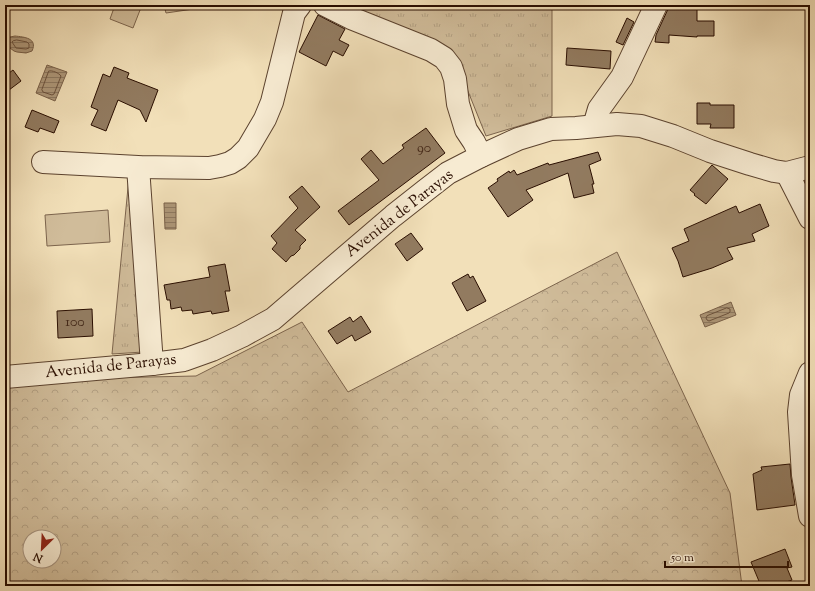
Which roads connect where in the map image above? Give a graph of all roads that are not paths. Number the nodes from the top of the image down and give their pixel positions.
1 (300, 5) edge
2 (325, 5) edge
3 (656, 5) edge
4 (594, 126) junction
5 (481, 156) junction
6 (43, 162) dead end
7 (138, 167) junction
8 (810, 167) edge
9 (787, 173) junction
10 (810, 218) edge
11 (152, 364) junction
12 (810, 373) edge
13 (5, 377) edge
14 (810, 516) edge

1 - 7 street
2 - 5 street
3 - 4 street
4 - 5 street, Avenida de Parayas
4 - 9 street, Avenida de Parayas
5 - 11 street, Avenida de Parayas
6 - 7 street
7 - 11 street
8 - 9 street, Avenida de Parayas
9 - 10 street
11 - 13 street, Avenida de Parayas
12 - 14 street

